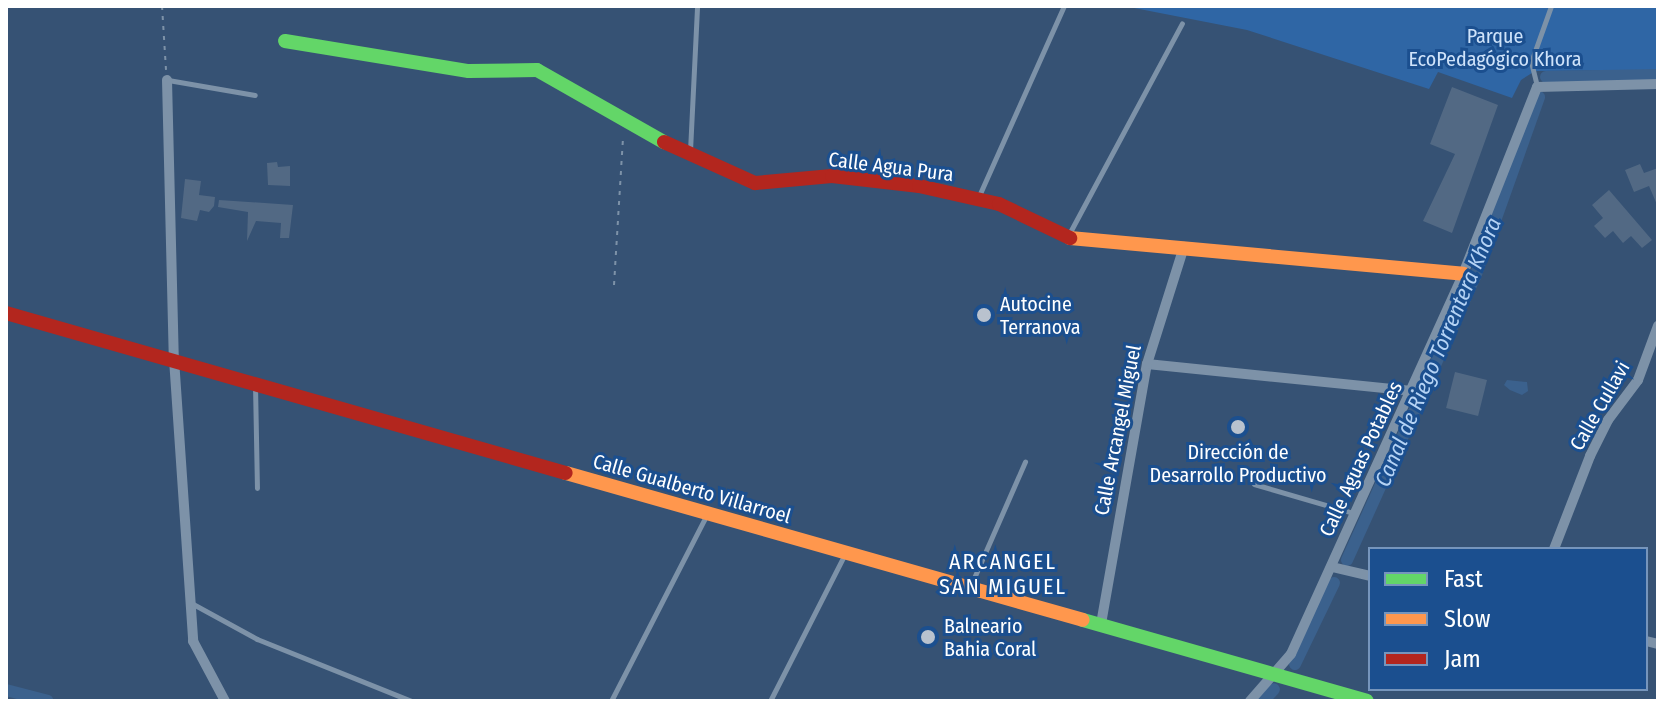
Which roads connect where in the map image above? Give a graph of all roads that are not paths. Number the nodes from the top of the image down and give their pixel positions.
1 (697, 6) edge
2 (1064, 6) edge
3 (1551, 6) edge
4 (1182, 23) dead end
5 (285, 41) dead end
6 (167, 80) joint
7 (1658, 84) edge
8 (1537, 87) junction
9 (255, 95) dead end
10 (690, 156) junction
11 (977, 199) junction
12 (1067, 238) junction
13 (1184, 247) junction
14 (1463, 274) junction
15 (6, 313) edge
16 (1658, 326) edge
17 (174, 359) junction
18 (1147, 364) junction
19 (255, 384) junction
20 (1412, 391) junction
21 (1025, 462) dead end
22 (1254, 484) dead end
23 (257, 488) dead end
24 (707, 514) junction
25 (1355, 514) junction
26 (1555, 547) edge
27 (846, 554) junction
28 (1332, 567) junction
29 (1368, 576) edge
30 (970, 588) junction
31 (193, 604) junction
32 (1101, 624) junction
33 (1273, 674) junction
34 (225, 701) edge
35 (411, 701) edge
36 (611, 701) edge
37 (770, 701) edge
38 (1250, 701) edge
39 (1367, 701) edge

1 - 10 lane
2 - 11 lane
3 - 8 lane
4 - 12 lane
5 - 10 street, Calle Agua Pura
6 - 9 lane
6 - 17 street
7 - 8 street
8 - 14 street, Calle Aguas Potables
10 - 11 street, Calle Agua Pura
11 - 12 street, Calle Agua Pura
12 - 13 street, Calle Agua Pura
13 - 14 street, Calle Agua Pura
13 - 18 street, Calle Arcangel Miguel
14 - 20 street, Calle Aguas Potables
15 - 17 street, Calle Gualberto Villarroel
16 - 26 street, Calle Cullavi
17 - 19 street, Calle Gualberto Villarroel
17 - 31 street
18 - 20 street
18 - 32 street, Calle Arcangel Miguel
19 - 23 lane
19 - 24 street, Calle Gualberto Villarroel
20 - 25 street, Calle Aguas Potables
21 - 30 lane
22 - 25 lane
24 - 27 street, Calle Gualberto Villarroel
24 - 36 lane
25 - 28 street, Calle Aguas Potables
27 - 30 street, Calle Gualberto Villarroel
27 - 37 lane
28 - 29 street
28 - 33 street, Calle Aguas Potables
30 - 32 street, Calle Gualberto Villarroel
31 - 34 street
31 - 35 lane
32 - 33 street, Calle Gualberto Villarroel
33 - 38 street, Calle Aguas Potables
33 - 39 street, Calle Gualberto Villarroel

